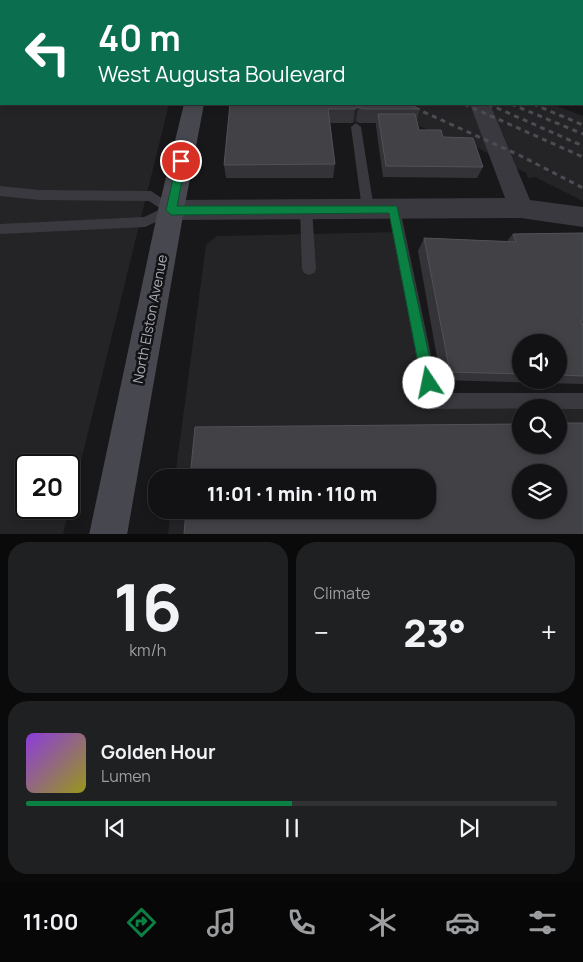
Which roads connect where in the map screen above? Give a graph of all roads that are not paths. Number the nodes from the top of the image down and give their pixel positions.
1 (194, 105) edge
2 (480, 105) edge
3 (356, 127) edge
4 (0, 191) edge
5 (39, 196) junction
6 (583, 198) edge
7 (0, 201) edge
8 (521, 208) junction
9 (306, 209) junction
10 (368, 209) junction
11 (394, 209) junction
12 (171, 210) junction
13 (583, 217) edge
14 (0, 229) edge
15 (309, 269) dead end
16 (583, 401) edge
17 (108, 534) edge

1 - 12 main road, North Elston Avenue
2 - 8 street
3 - 10 lane
4 - 5 lane
5 - 7 lane
5 - 12 lane
6 - 8 street
8 - 11 street
8 - 13 street
9 - 10 street
9 - 12 street
9 - 15 lane
10 - 11 street
11 - 16 lane
12 - 14 lane
12 - 17 main road, North Elston Avenue

